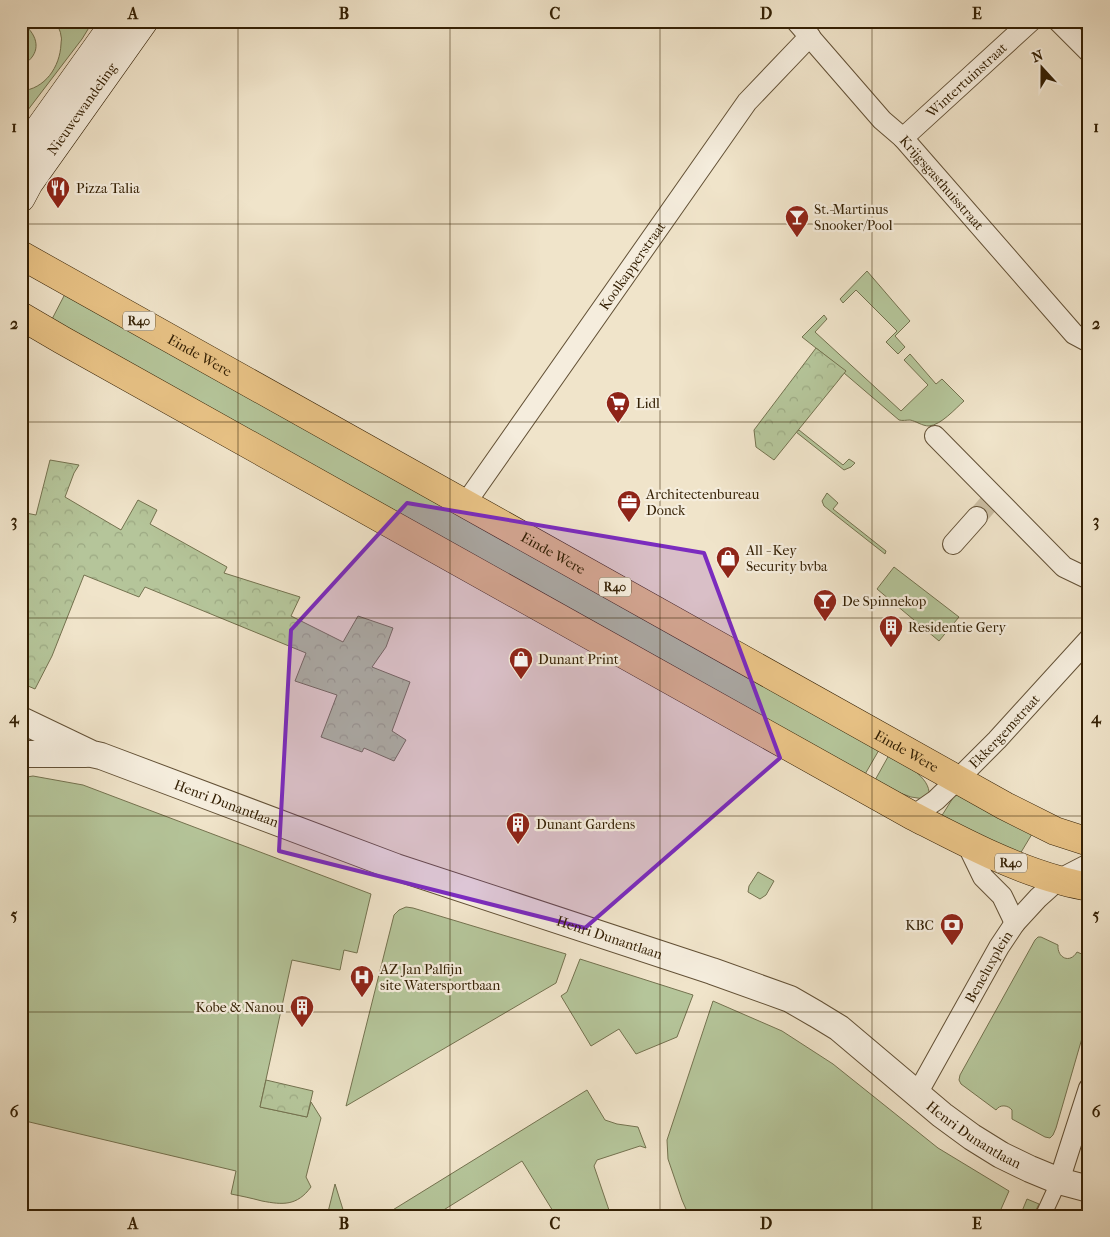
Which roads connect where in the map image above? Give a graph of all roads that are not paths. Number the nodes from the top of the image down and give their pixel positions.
1 (116, 21) edge
2 (144, 21) edge
3 (796, 21) edge
4 (1031, 21) edge
5 (1058, 21) edge
6 (810, 36) junction
7 (1089, 52) edge
8 (903, 138) junction
9 (21, 154) edge
10 (21, 198) edge
11 (21, 255) edge
12 (21, 316) edge
13 (1089, 342) edge
14 (935, 436) dead end
15 (465, 504) junction
16 (987, 505) junction
17 (953, 544) dead end
18 (1089, 579) edge
19 (1089, 639) edge
20 (21, 720) edge
21 (21, 754) edge
22 (92, 754) junction
23 (957, 780) junction
24 (914, 816) junction
25 (966, 842) junction
26 (1089, 842) edge
27 (1089, 864) edge
28 (1058, 880) junction
29 (1089, 887) edge
30 (1015, 923) junction
31 (1089, 1088) edge
32 (917, 1094) junction
33 (1059, 1181) junction
34 (1089, 1189) edge
35 (1042, 1216) edge

1 - 9 main road, Nieuwewandeling
2 - 10 main road, Nieuwewandeling
3 - 6 street, Krijgsgasthuisstraat
4 - 8 street, Wintertuinstraat
5 - 7 street
6 - 8 street, Krijgsgasthuisstraat
6 - 15 street, Koolkapperstraat
8 - 13 street, Krijgsgasthuisstraat
11 - 15 main road, Einde Were / R40
12 - 24 main road, R40
14 - 16 street
15 - 23 main road, Einde Were / R40
16 - 17 street
16 - 18 street
19 - 23 street, Ekkergemstraat
20 - 22 street, Henri Dunantlaan
21 - 22 street, Henri Dunantlaan
22 - 32 street, Henri Dunantlaan
23 - 24 street, Ekkergemstraat
23 - 26 main road, Einde Were / R40
24 - 25 main road, R40
25 - 28 main road, R40
25 - 30 street
27 - 28 street, Beneluxplein
28 - 29 main road, R40
28 - 30 street, Beneluxplein
30 - 32 street, Beneluxplein
31 - 33 street
32 - 33 street, Henri Dunantlaan
33 - 34 street, Henri Dunantlaan
33 - 35 street

